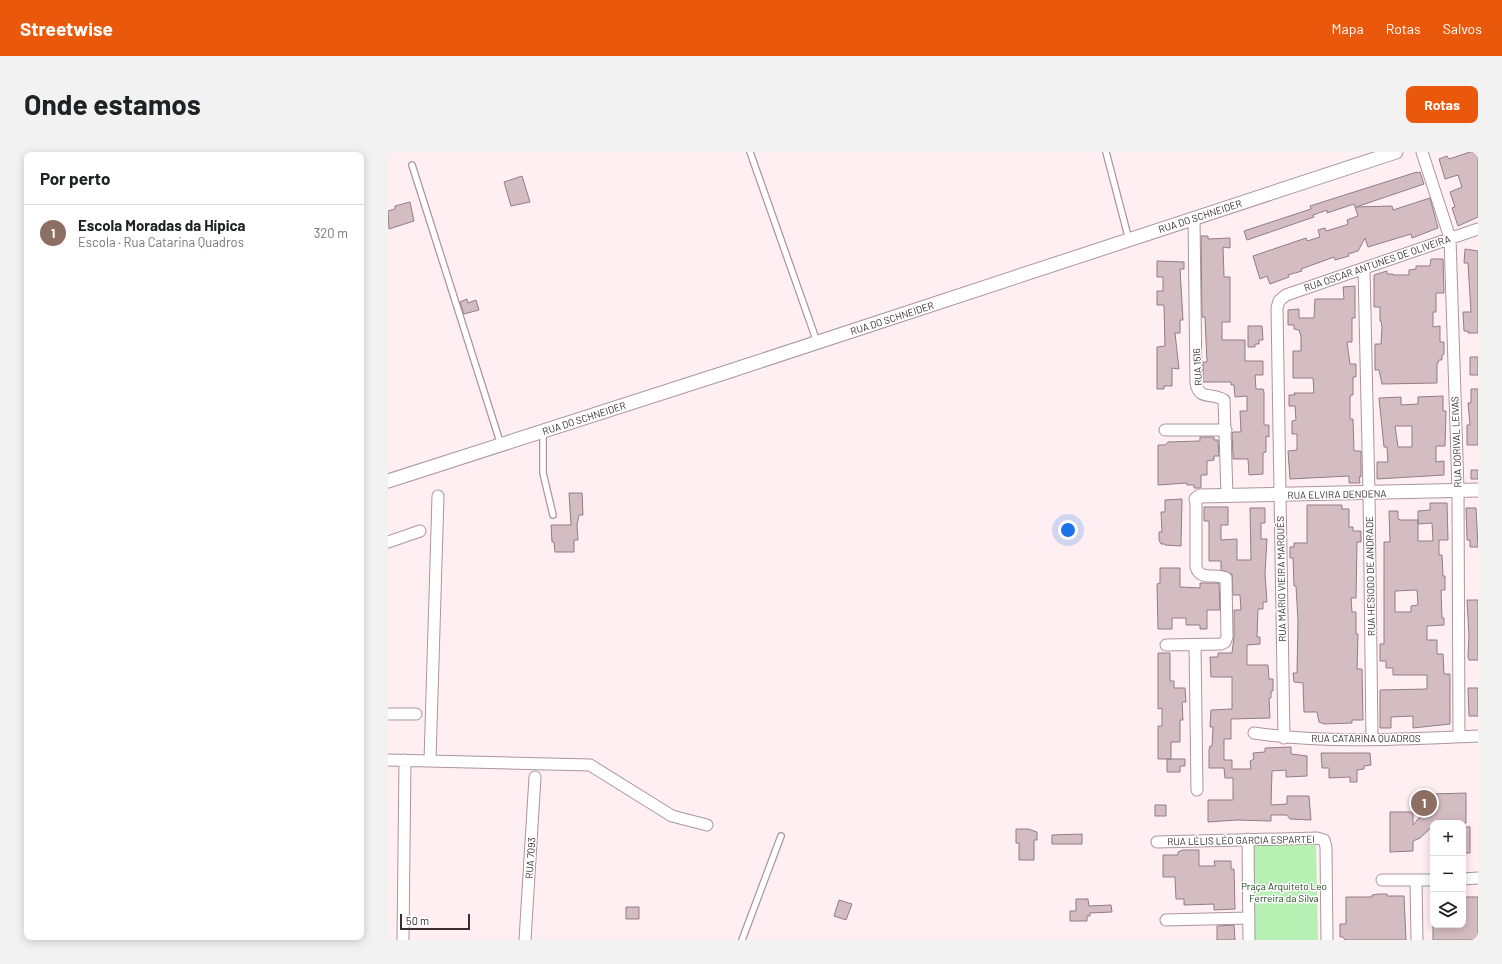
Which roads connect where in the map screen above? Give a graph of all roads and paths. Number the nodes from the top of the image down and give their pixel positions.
1 (750, 152) edge
2 (1106, 152) edge
3 (1396, 152) edge
4 (1422, 152) edge
5 (412, 165) dead end
6 (1194, 218) junction
7 (1478, 229) edge
8 (1450, 238) junction
9 (1129, 240) junction
10 (1364, 269) junction
11 (1279, 301) joint
12 (817, 342) junction
13 (1165, 430) dead end
14 (1226, 430) junction
15 (543, 432) junction
16 (502, 445) junction
17 (388, 482) edge
18 (1458, 490) junction
19 (1478, 490) edge
20 (1370, 493) junction
21 (1280, 495) junction
22 (438, 496) dead end
23 (1228, 496) junction
24 (1196, 498) joint
25 (553, 515) dead end
26 (420, 531) dead end
27 (388, 542) edge
28 (1166, 645) dead end
29 (1196, 645) junction
30 (388, 714) edge
31 (416, 714) dead end
32 (1254, 733) dead end
33 (1459, 736) junction
34 (1478, 736) edge
35 (1284, 738) junction
36 (1372, 738) junction
37 (388, 760) edge
38 (405, 760) junction
39 (430, 761) junction
40 (535, 777) dead end
41 (1197, 790) dead end
42 (707, 825) dead end
43 (781, 836) dead end
44 (1248, 839) junction
45 (1157, 842) dead end
46 (1478, 878) edge
47 (1466, 879) edge
48 (1382, 880) dead end
49 (1416, 880) junction
50 (1430, 880) edge
51 (1249, 918) junction
52 (1166, 920) dead end
53 (403, 940) edge
54 (525, 940) edge
55 (742, 940) edge
56 (1249, 940) edge
57 (1327, 940) edge
58 (1417, 940) edge

1 - 12 lane
2 - 9 lane
3 - 6 street, RUA DO SCHNEIDER
4 - 8 street, RUA DORIVAL LEIVAS
5 - 16 lane
6 - 9 street, RUA DO SCHNEIDER
6 - 14 street, RUA 1516
7 - 8 street, RUA OSCAR ANTUNES DE OLIVEIRA
8 - 10 street, RUA OSCAR ANTUNES DE OLIVEIRA
8 - 18 street, RUA DORIVAL LEIVAS
9 - 12 street, RUA DO SCHNEIDER
10 - 11 street, RUA OSCAR ANTUNES DE OLIVEIRA
10 - 20 street, RUA HESIODO DE ANDRADE
11 - 21 street, RUA MÁRIO VIEIRA MARQUÊS
12 - 15 street, RUA DO SCHNEIDER
13 - 14 street
14 - 23 street, RUA 1516
15 - 16 street, RUA DO SCHNEIDER
15 - 25 lane
16 - 17 street, RUA DO SCHNEIDER
18 - 19 street, RUA ELVIRA DENDENA
18 - 20 street, RUA ELVIRA DENDENA
18 - 33 street, RUA DORIVAL LEIVAS
20 - 21 street, RUA ELVIRA DENDENA
20 - 36 street, RUA HESIODO DE ANDRADE
21 - 23 street, RUA ELVIRA DENDENA
21 - 35 street, RUA MÁRIO VIEIRA MARQUÊS
22 - 39 street
23 - 24 street, RUA ELVIRA DENDENA
24 - 29 street
26 - 27 street
28 - 29 street
29 - 41 street
30 - 31 street
32 - 35 street, RUA CATARINA QUADROS
33 - 34 street, RUA CATARINA QUADROS
33 - 36 street, RUA CATARINA QUADROS
35 - 36 street, RUA CATARINA QUADROS
37 - 38 street
38 - 39 street
38 - 53 street
39 - 42 street
40 - 54 street, RUA 7093
43 - 55 lane
44 - 45 street, RUA LÉLIS LÉO GARCIA ESPARTEI
44 - 51 street
44 - 57 street, RUA LÉLIS LÉO GARCIA ESPARTEI
46 - 47 street
48 - 49 street
49 - 50 street
49 - 58 street
51 - 52 street
51 - 56 street

